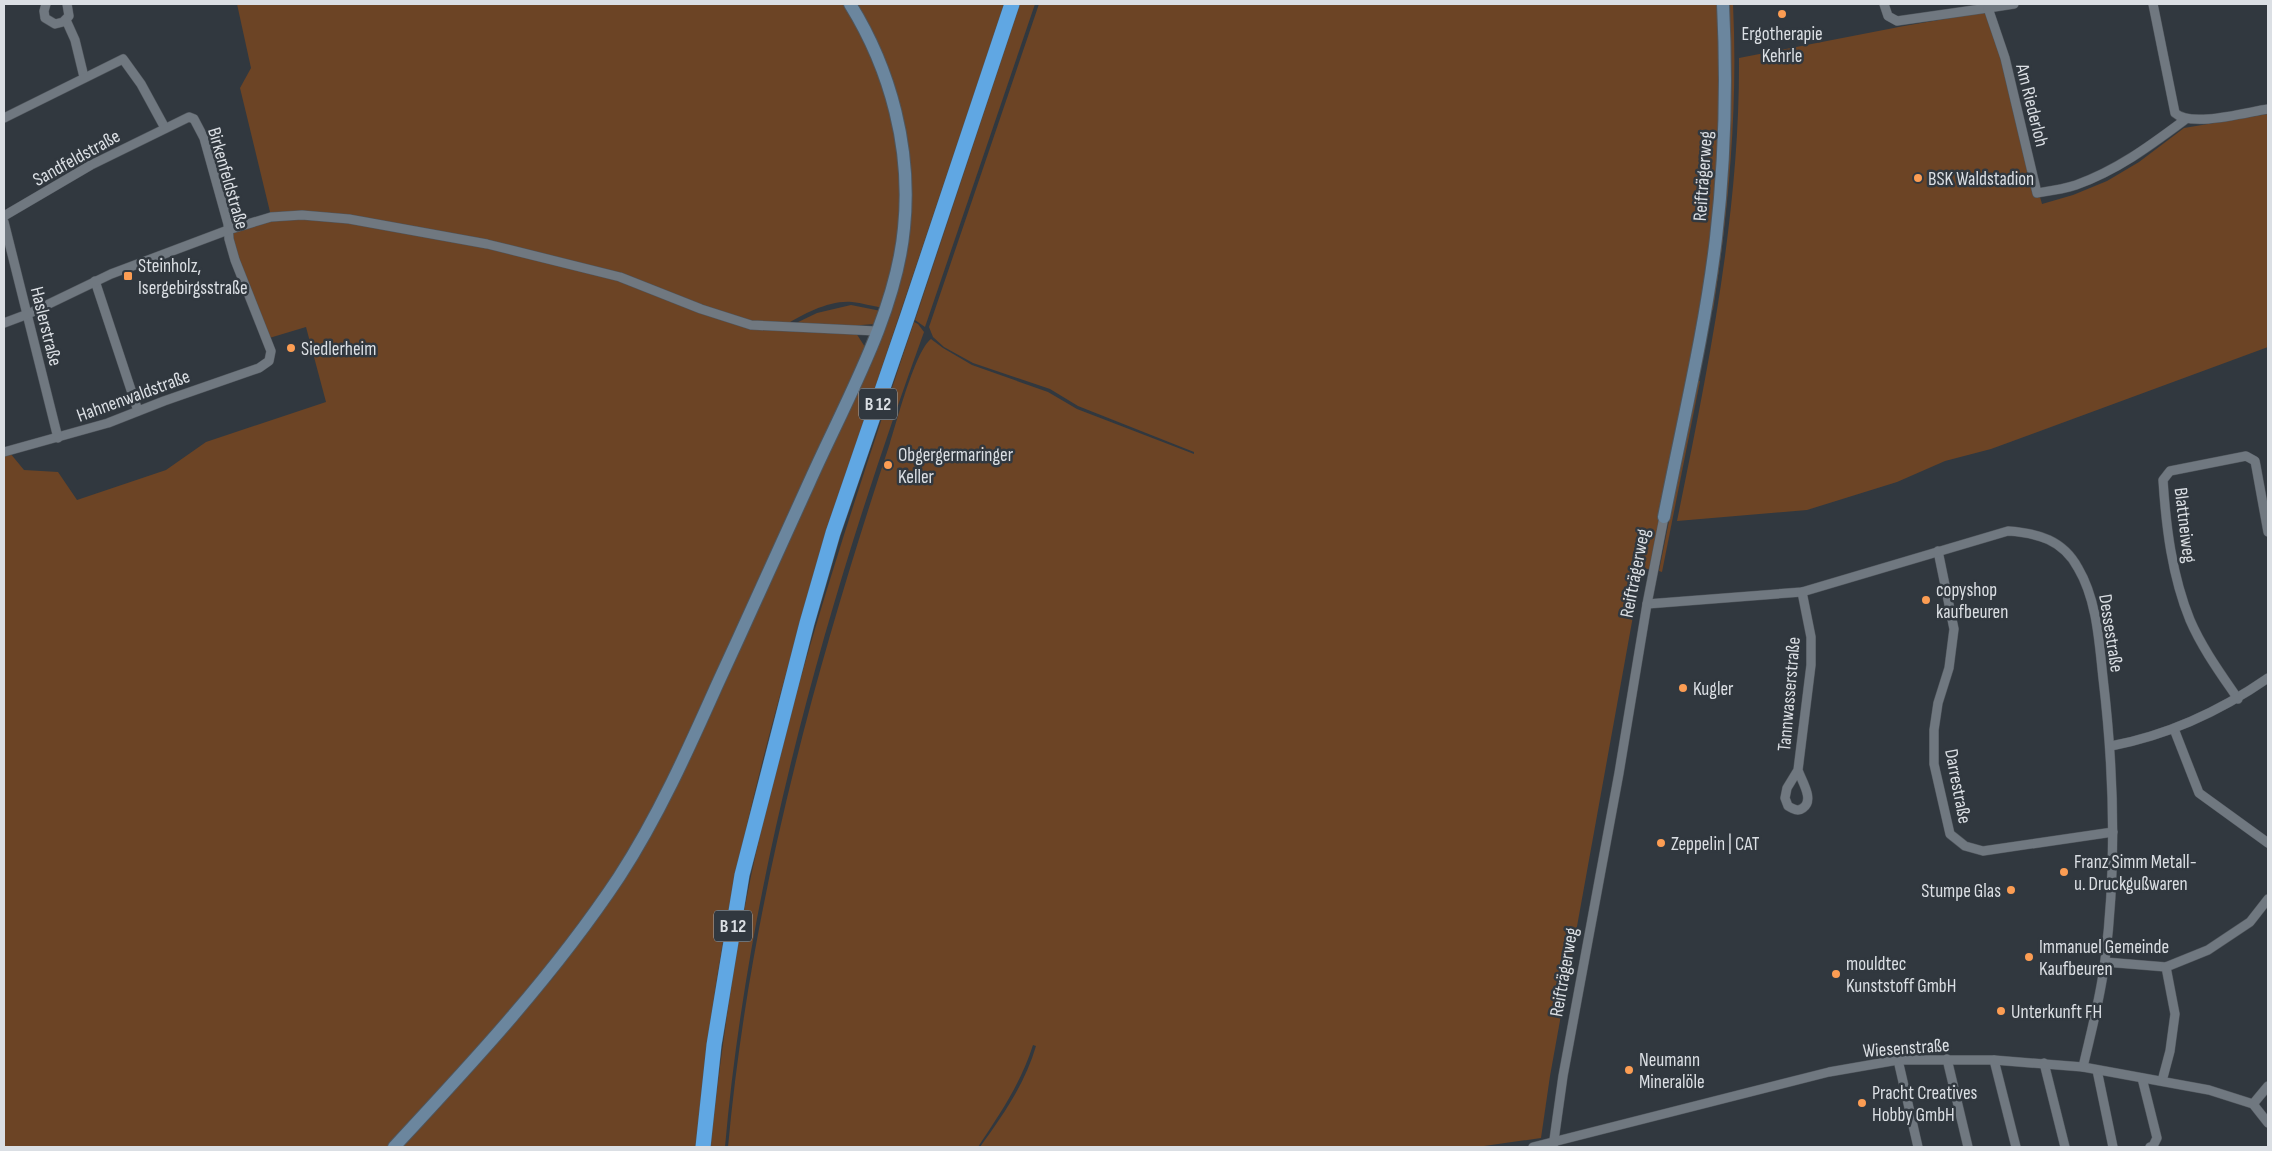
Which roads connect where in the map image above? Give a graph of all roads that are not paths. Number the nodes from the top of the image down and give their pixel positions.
1 (46, 4) edge
2 (67, 4) edge
3 (850, 4) edge
4 (1012, 4) edge
5 (1723, 4) edge
6 (1884, 4) edge
7 (2014, 4) edge
8 (2153, 4) edge
9 (1988, 8) junction
10 (66, 20) junction
11 (84, 77) junction
12 (2268, 108) edge
13 (4, 118) edge
14 (2186, 119) junction
15 (165, 128) junction
16 (4, 216) edge
17 (4, 222) edge
18 (228, 230) junction
19 (95, 281) junction
20 (28, 314) junction
21 (4, 323) edge
22 (876, 331) junction
23 (269, 361) joint
24 (138, 411) junction
25 (58, 438) junction
26 (4, 452) edge
27 (1664, 517) joint
28 (2268, 532) edge
29 (1938, 550) junction
30 (1802, 592) junction
31 (1647, 604) junction
32 (2268, 678) edge
33 (2238, 699) junction
34 (2174, 729) junction
35 (2111, 746) junction
36 (1798, 770) dead end
37 (2113, 832) junction
38 (2268, 843) edge
39 (2268, 899) edge
40 (2105, 962) junction
41 (2166, 967) junction
42 (1947, 1059) junction
43 (1898, 1060) junction
44 (1994, 1060) junction
45 (2044, 1063) junction
46 (2083, 1067) junction
47 (2097, 1070) junction
48 (2142, 1078) junction
49 (2162, 1082) junction
50 (2268, 1086) edge
51 (2253, 1104) junction
52 (2268, 1123) edge
53 (1553, 1145) edge
54 (394, 1147) edge
55 (703, 1147) edge
56 (1533, 1147) edge
57 (1918, 1147) edge
58 (1968, 1147) edge
59 (2016, 1147) edge
60 (2065, 1147) edge
61 (2113, 1147) edge
62 (2150, 1147) edge

1 - 10 street
2 - 10 street
3 - 22 main road
4 - 55 highway, B 12
5 - 27 main road, Reifträgerweg
6 - 9 street
7 - 9 street
8 - 14 street
9 - 14 street, Am Riederloh
10 - 11 street
11 - 13 street
11 - 15 street
12 - 14 street
15 - 16 street, Sandfeldstraße
15 - 18 street, Birkenfeldstraße
17 - 20 street, Haslerstraße
18 - 19 street
18 - 22 street
18 - 23 street, Birkenfeldstraße
19 - 20 street
19 - 24 street
20 - 21 street
20 - 25 street, Haslerstraße
22 - 54 main road
23 - 24 street, Hahnenwaldstraße
24 - 25 street, Hahnenwaldstraße
25 - 26 street, Hahnenwaldstraße
27 - 31 street, Reifträgerweg
28 - 33 street, Blattneiweg
29 - 30 street, Dessestraße
29 - 35 street, Dessestraße
29 - 37 street, Darrestraße
30 - 31 street, Dessestraße
30 - 36 street, Tannwasserstraße
31 - 53 street, Reifträgerweg
32 - 33 street
33 - 34 street
34 - 35 street
34 - 38 street
35 - 37 street, Dessestraße
37 - 40 street, Dessestraße
39 - 41 street
40 - 41 street
40 - 46 street, Dessestraße
41 - 49 street
42 - 43 street, Wiesenstraße
42 - 44 street, Wiesenstraße
42 - 58 street
43 - 53 street, Wiesenstraße
43 - 57 street
44 - 45 street, Wiesenstraße
44 - 59 street
45 - 46 street, Wiesenstraße
45 - 60 street
46 - 47 street, Wiesenstraße
47 - 48 street, Wiesenstraße
47 - 61 street
48 - 49 street, Wiesenstraße
48 - 62 street
49 - 51 street, Wiesenstraße
50 - 51 street
51 - 52 street
53 - 56 street, Wiesenstraße

